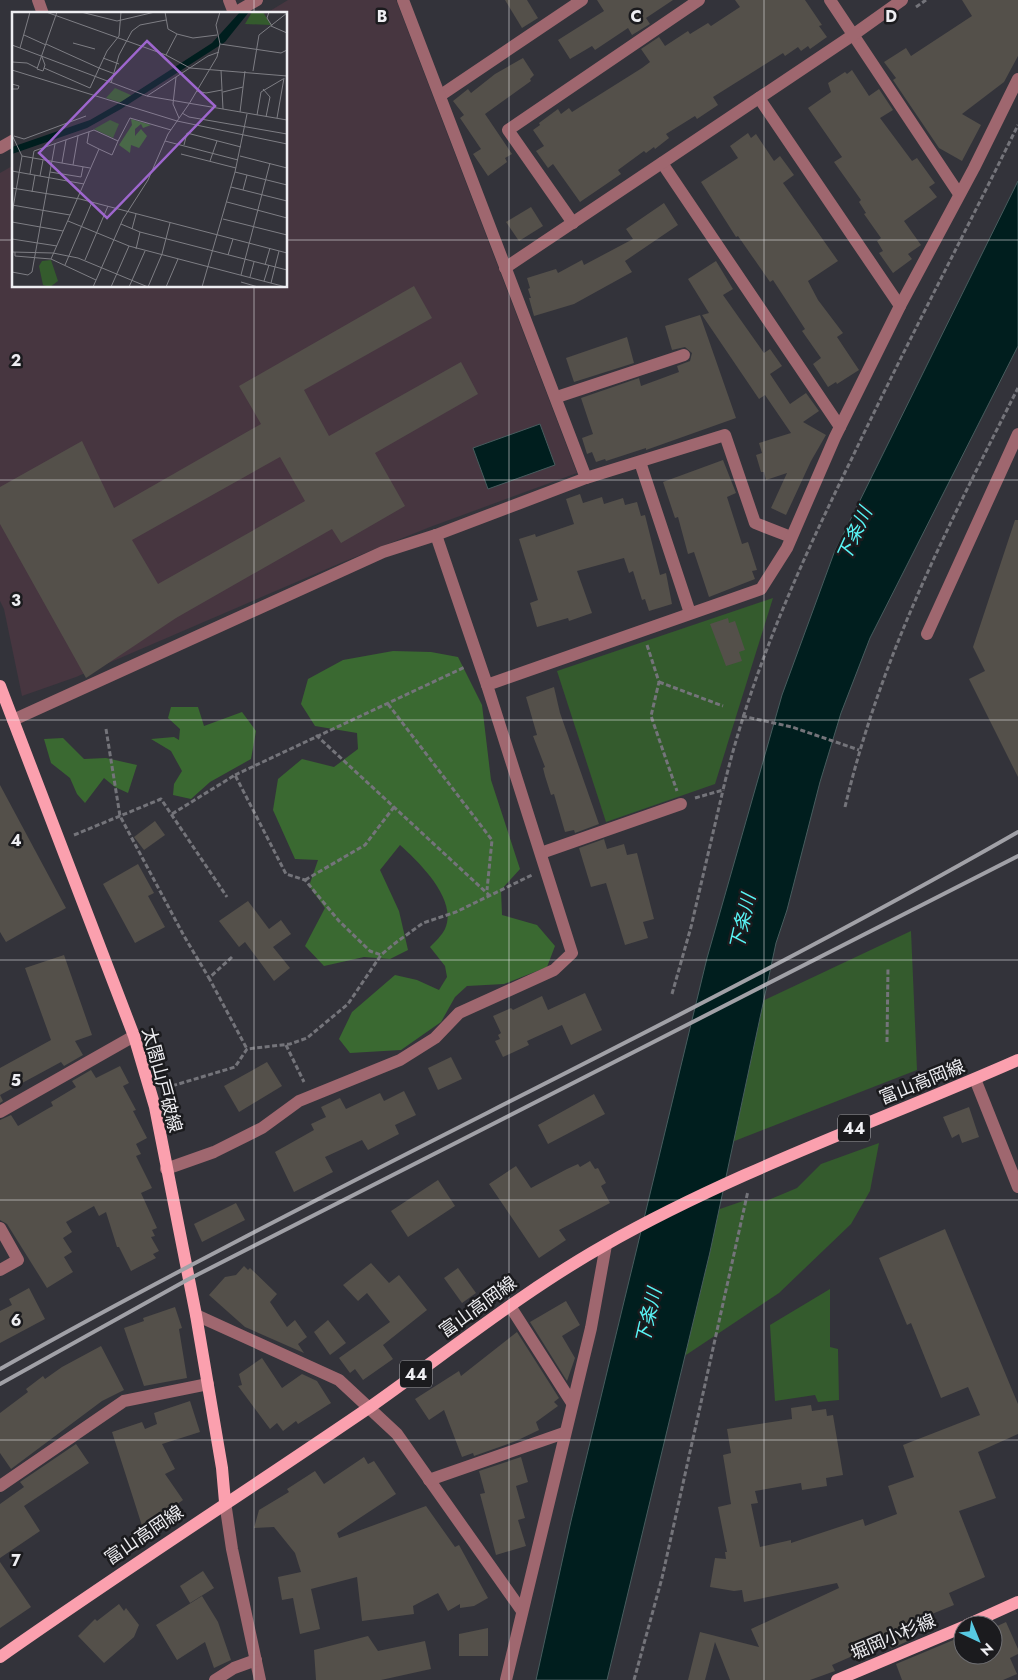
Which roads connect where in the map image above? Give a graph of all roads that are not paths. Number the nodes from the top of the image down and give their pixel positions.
1 (38, 0) edge
2 (229, 0) edge
3 (257, 0) edge
4 (403, 0) edge
5 (582, 0) edge
6 (699, 0) edge
7 (830, 0) edge
8 (902, 0) edge
9 (42, 12) edge
10 (234, 12) edge
11 (236, 12) edge
12 (853, 35) junction
13 (1018, 79) edge
14 (441, 94) junction
15 (759, 98) junction
16 (12, 141) edge
17 (0, 148) edge
18 (662, 163) junction
19 (959, 194) junction
20 (573, 223) junction
21 (505, 268) junction
22 (900, 306) junction
23 (684, 355) dead end
24 (557, 398) junction
25 (840, 427) junction
26 (1018, 434) edge
27 (640, 462) junction
28 (586, 478) junction
29 (436, 535) junction
30 (791, 537) junction
31 (690, 613) junction
32 (927, 634) dead end
33 (487, 685) junction
34 (0, 686) edge
35 (13, 720) junction
36 (681, 804) road end
37 (541, 853) junction
38 (134, 1036) junction
39 (1018, 1060) edge
40 (975, 1079) junction
41 (0, 1112) edge
42 (166, 1169) junction
43 (1017, 1184) edge
44 (0, 1228) edge
45 (606, 1245) junction
46 (0, 1270) edge
47 (510, 1306) junction
48 (196, 1315) junction
49 (208, 1384) junction
50 (572, 1403) junction
51 (368, 1408) junction
52 (564, 1433) junction
53 (429, 1480) junction
54 (0, 1486) edge
55 (225, 1502) junction
56 (1018, 1602) edge
57 (522, 1611) junction
58 (989, 1615) edge
59 (953, 1631) edge
60 (0, 1657) edge
61 (256, 1660) junction
62 (215, 1680) edge
63 (260, 1680) edge
64 (506, 1680) edge
65 (837, 1680) edge

1 - 9 street
2 - 10 street
3 - 11 street
4 - 14 street
5 - 14 street
6 - 20 street
7 - 12 street
8 - 12 street
12 - 15 street
12 - 19 street
13 - 19 street
14 - 21 street
15 - 18 street
15 - 22 street
16 - 17 street
18 - 20 street
18 - 25 street
19 - 22 street
20 - 21 street
21 - 24 street
22 - 25 street
23 - 24 street
24 - 28 street
25 - 30 street
26 - 32 street
27 - 28 street
27 - 30 street
27 - 31 street
28 - 29 street
29 - 33 street
29 - 35 street
30 - 31 street
31 - 33 street
33 - 37 street
34 - 35 main road, 太閤山戸破線
35 - 38 main road, 太閤山戸破線
36 - 37 street
37 - 42 street
38 - 41 street
38 - 42 main road, 太閤山戸破線
39 - 40 main road, 富山高岡線 / 44
40 - 43 street
40 - 45 main road, 富山高岡線 / 44
42 - 48 main road, 太閤山戸破線
44 - 46 street
45 - 47 main road, 富山高岡線 / 44
45 - 50 street
47 - 50 street
47 - 51 main road, 富山高岡線 / 44
48 - 49 main road, 太閤山戸破線
48 - 51 street
49 - 54 street
49 - 55 main road, 太閤山戸破線
50 - 52 street
51 - 53 street
51 - 55 main road, 富山高岡線 / 44
52 - 53 street
52 - 57 street
53 - 57 street
55 - 60 main road, 富山高岡線 / 44
55 - 61 street
56 - 58 main road
57 - 64 street
59 - 65 main road, 堀岡小杉線
61 - 62 street
61 - 63 street

